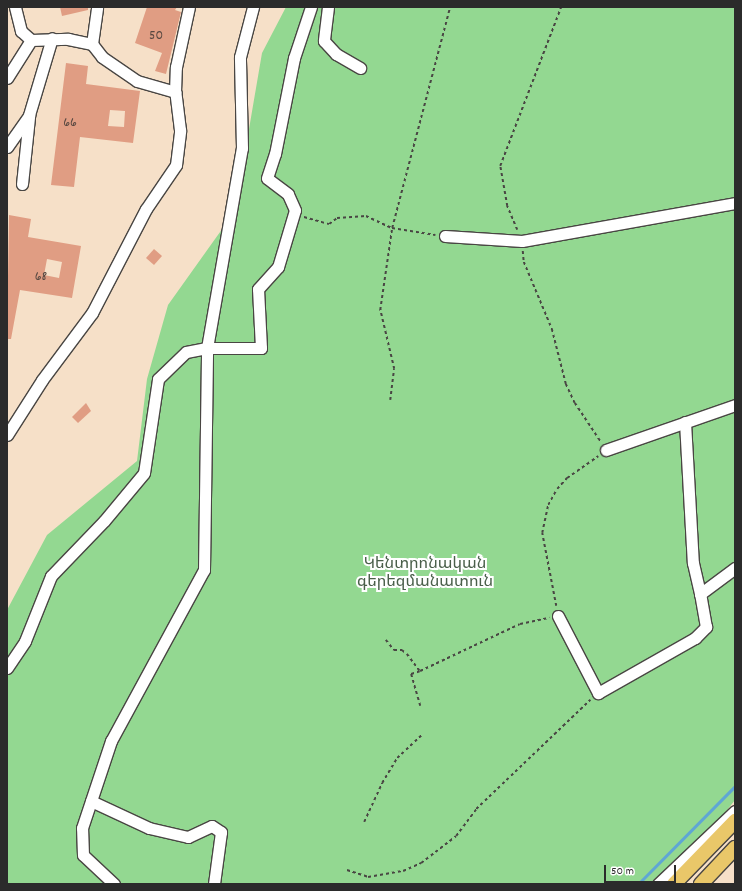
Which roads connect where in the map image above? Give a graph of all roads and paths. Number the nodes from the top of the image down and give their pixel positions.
1 (15, 7) edge
2 (97, 7) edge
3 (189, 7) edge
4 (253, 7) edge
5 (311, 7) edge
6 (328, 7) edge
7 (450, 7) edge
8 (562, 7) edge
9 (52, 38) junction
10 (31, 40) junction
11 (92, 44) junction
12 (360, 68) dead end
13 (7, 78) edge
14 (175, 92) junction
15 (29, 115) junction
16 (7, 147) edge
17 (22, 184) dead end
18 (735, 203) edge
19 (293, 215) junction
20 (392, 228) junction
21 (445, 236) joint
22 (522, 241) junction
23 (206, 348) junction
24 (390, 400) dead end
25 (735, 405) edge
26 (685, 422) junction
27 (7, 435) edge
28 (606, 450) junction
29 (735, 568) edge
30 (700, 594) junction
31 (558, 616) junction
32 (386, 640) dead end
33 (7, 668) edge
34 (420, 671) junction
35 (598, 693) junction
36 (420, 706) dead end
37 (422, 735) dead end
38 (91, 801) junction
39 (735, 811) edge
40 (735, 821) edge
41 (364, 822) dead end
42 (734, 851) edge
43 (347, 870) dead end
44 (114, 884) edge
45 (214, 884) edge
46 (658, 884) edge
47 (674, 884) edge
48 (701, 884) edge

1 - 10 street
2 - 11 street
3 - 14 street
4 - 23 street
5 - 19 street
6 - 12 street
7 - 20 path
8 - 22 path
9 - 10 street
9 - 11 street
9 - 15 street
10 - 13 street
11 - 14 street
14 - 27 street
15 - 16 street
15 - 17 street
18 - 22 street
19 - 20 path
19 - 23 street
20 - 21 path
20 - 24 path
21 - 22 street
22 - 28 path
23 - 33 street
23 - 38 street
25 - 26 street
26 - 28 street
26 - 30 street
28 - 31 path
29 - 30 street
30 - 35 street
31 - 34 path
31 - 35 street
32 - 34 path
34 - 36 path
35 - 43 path
37 - 41 path
38 - 44 street
38 - 45 street
39 - 46 street
40 - 47 main road
42 - 48 main road

